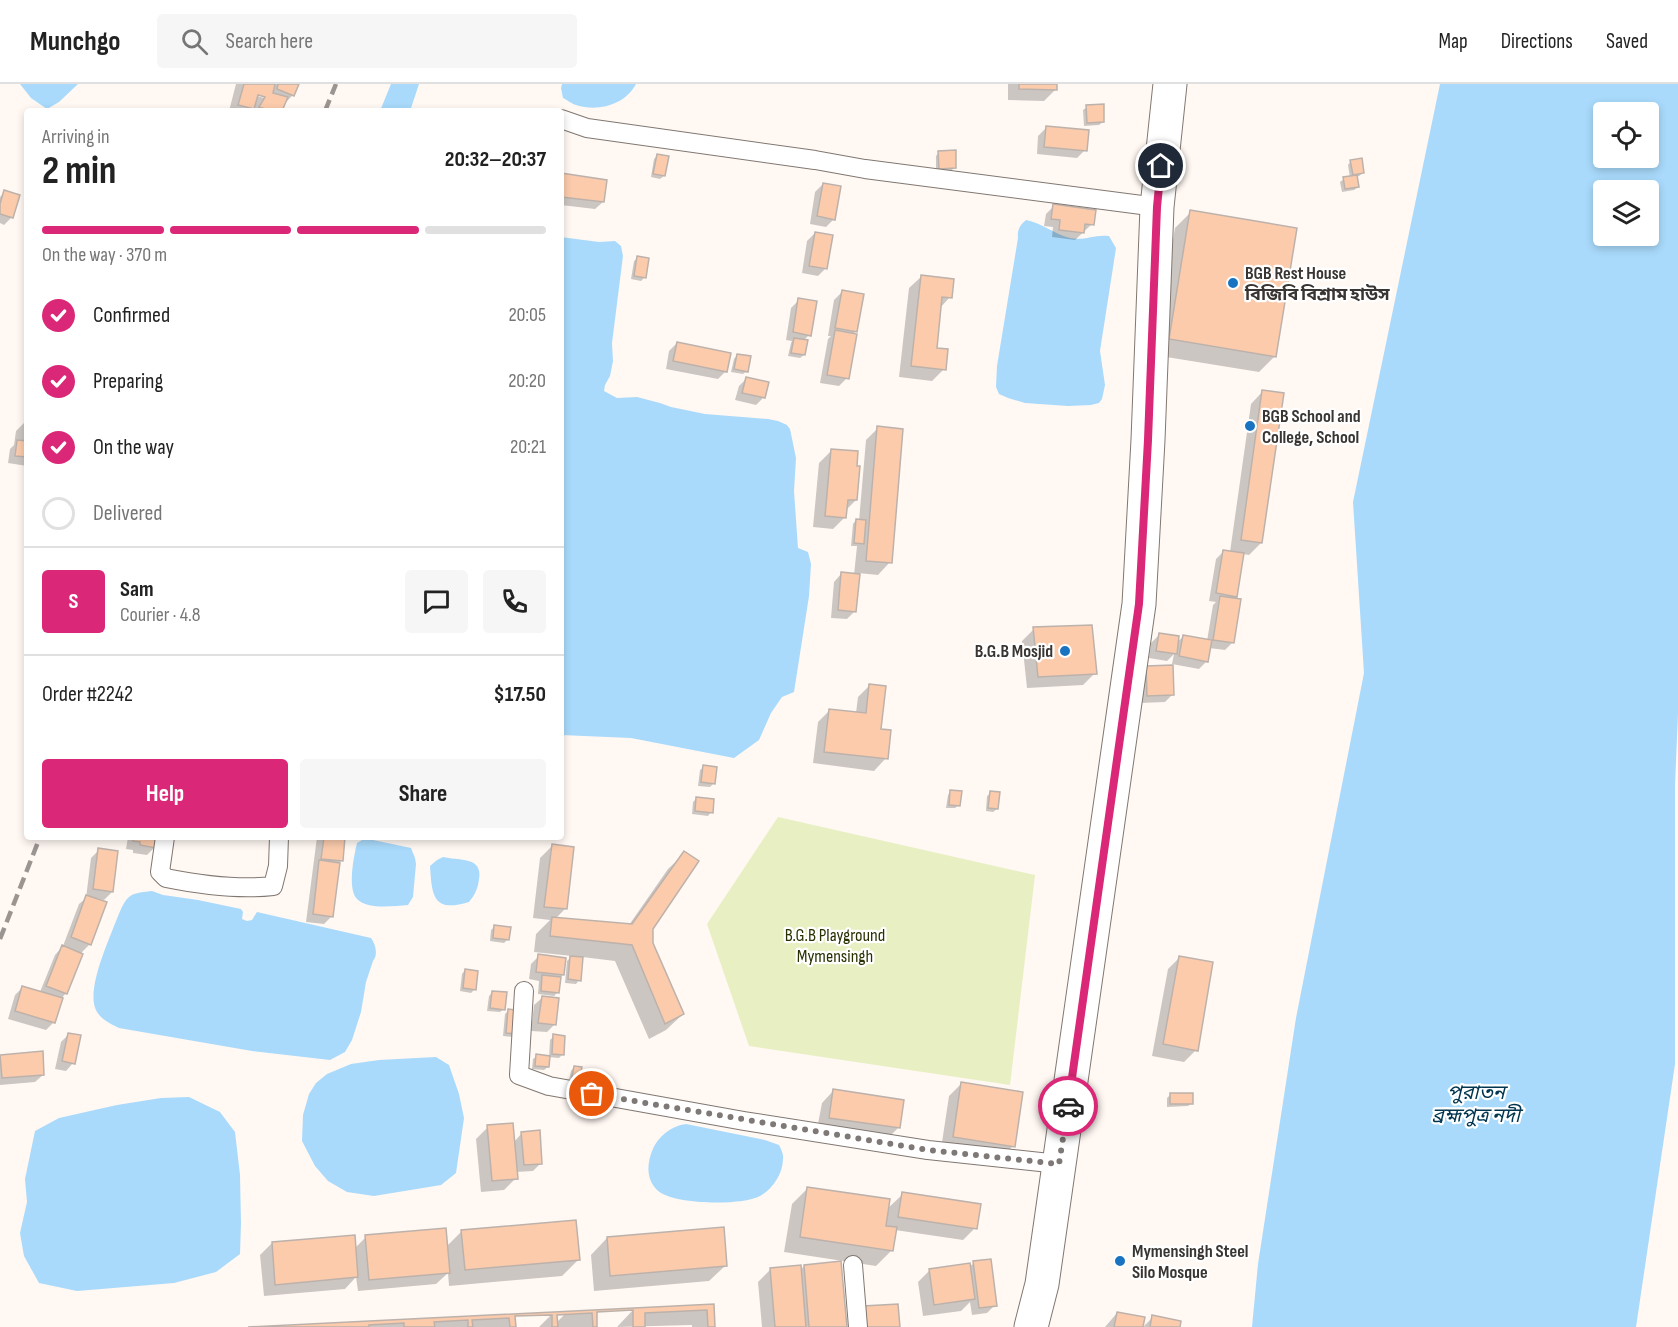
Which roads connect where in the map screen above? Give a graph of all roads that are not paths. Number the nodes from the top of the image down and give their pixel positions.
1 (1170, 84) edge
2 (564, 120) edge
3 (1157, 207) junction
4 (165, 840) edge
5 (279, 840) edge
6 (524, 991) dead end
7 (1059, 1164) junction
8 (853, 1265) dead end
9 (858, 1327) edge
10 (1031, 1327) edge

1 - 3 highway
2 - 3 street
3 - 7 highway
4 - 5 street
6 - 7 street
7 - 10 highway
8 - 9 street

